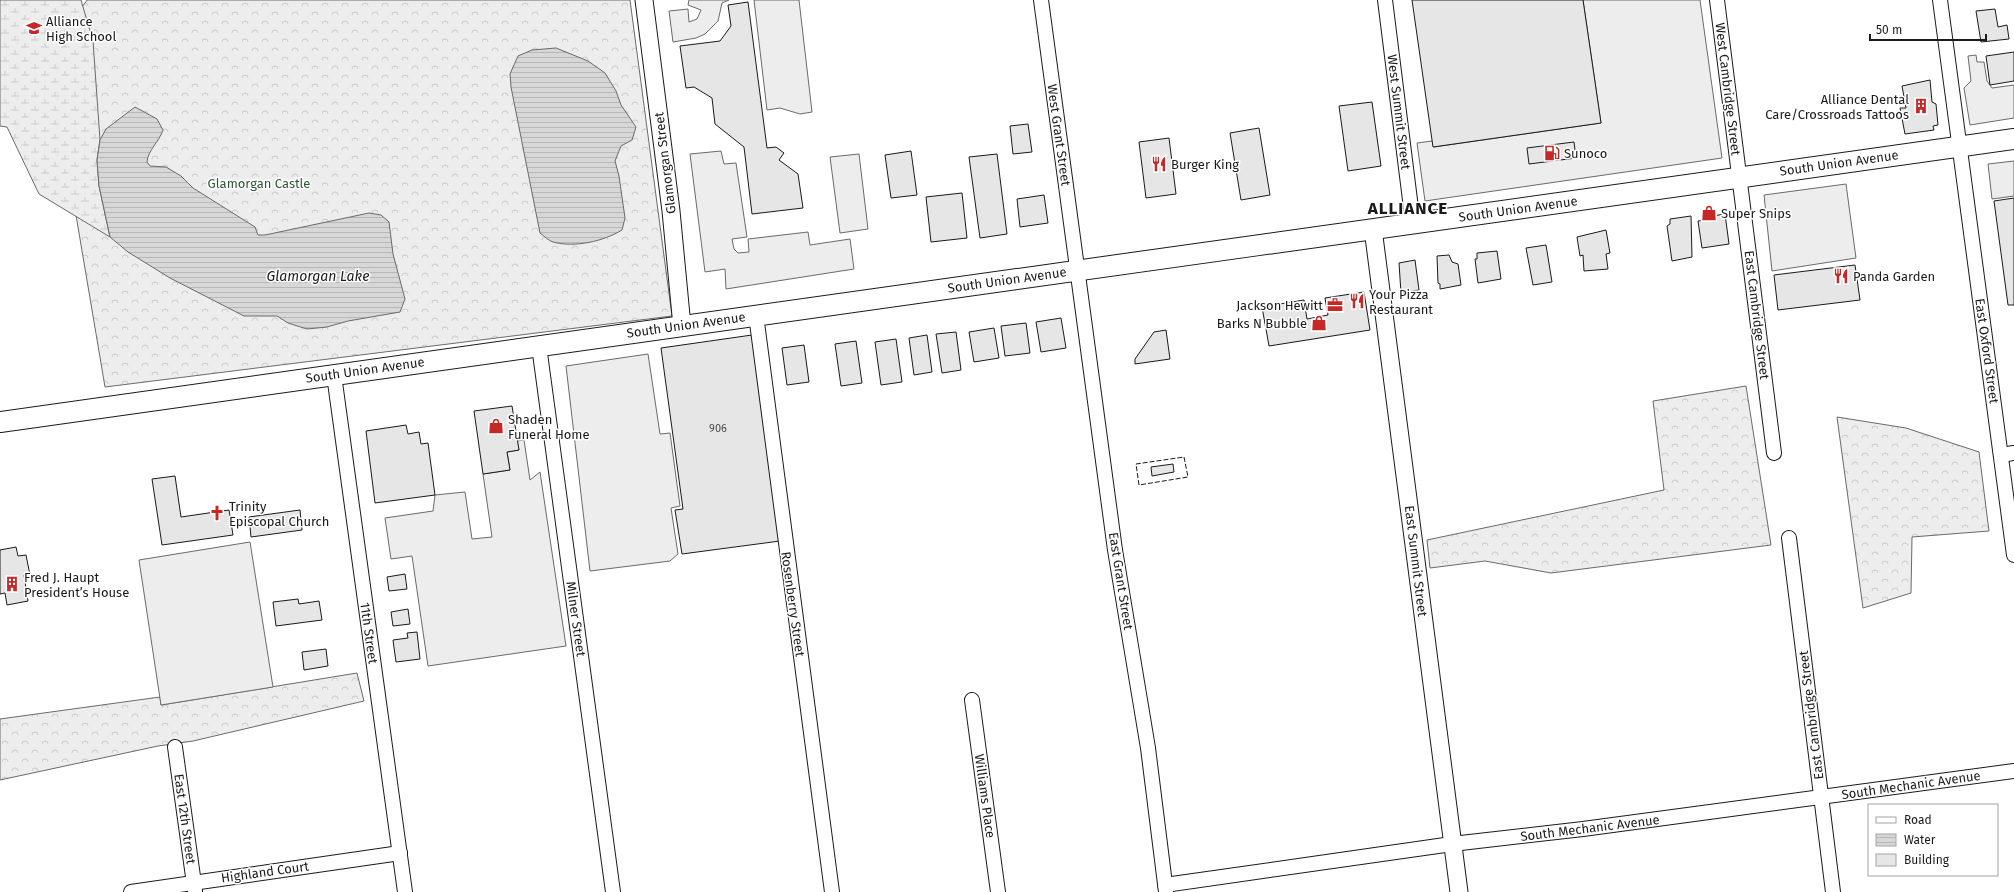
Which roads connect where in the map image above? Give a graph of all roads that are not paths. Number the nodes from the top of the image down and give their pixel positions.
1 (644, 0) edge
2 (1041, 0) edge
3 (1385, 0) edge
4 (1717, 0) edge
5 (1940, 0) edge
6 (2014, 139) edge
7 (1960, 146) junction
8 (1740, 177) junction
9 (1413, 224) junction
10 (1373, 229) junction
11 (1077, 271) junction
12 (756, 315) junction
13 (682, 326) junction
14 (539, 346) junction
15 (334, 375) junction
16 (0, 422) edge
17 (1774, 453) dead end
18 (2007, 454) edge
19 (1789, 538) dead end
20 (2014, 556) edge
21 (972, 700) dead end
22 (175, 747) dead end
23 (2014, 771) edge
24 (1821, 797) junction
25 (1452, 844) junction
26 (400, 853) junction
27 (195, 887) edge
28 (1166, 888) edge
29 (131, 892) edge
30 (404, 892) edge
31 (613, 892) edge
32 (832, 892) edge
33 (998, 892) edge
34 (1459, 892) edge
35 (1834, 892) edge

1 - 13 street, Glamorgan Street
2 - 11 street, West Grant Street
3 - 9 street, West Summit Street
4 - 8 street, West Cambridge Street
5 - 7 street, East Oxford Street
6 - 7 main road, South Union Avenue
7 - 8 main road, South Union Avenue
7 - 18 street, East Oxford Street
8 - 9 main road, South Union Avenue
8 - 17 street, East Cambridge Street
9 - 10 main road, South Union Avenue
10 - 11 main road, South Union Avenue
10 - 25 street, East Summit Street
11 - 12 main road, South Union Avenue
11 - 28 street, East Grant Street
12 - 13 main road, South Union Avenue
12 - 32 street, Rosenberry Street
13 - 14 main road, South Union Avenue
14 - 15 main road, South Union Avenue
14 - 31 street, Milner Street
15 - 16 main road, South Union Avenue
15 - 26 street, 11th Street
18 - 20 street, East Oxford Street
19 - 24 street, East Cambridge Street
21 - 33 street, Williams Place
22 - 27 street, East 12th Street
23 - 24 street, South Mechanic Avenue
24 - 25 street, South Mechanic Avenue
24 - 35 street, East Cambridge Street
25 - 28 street, South Mechanic Avenue
25 - 34 street, East Summit Street
26 - 27 street, Highland Court
26 - 30 street, 11th Street
27 - 29 street, Highland Court

